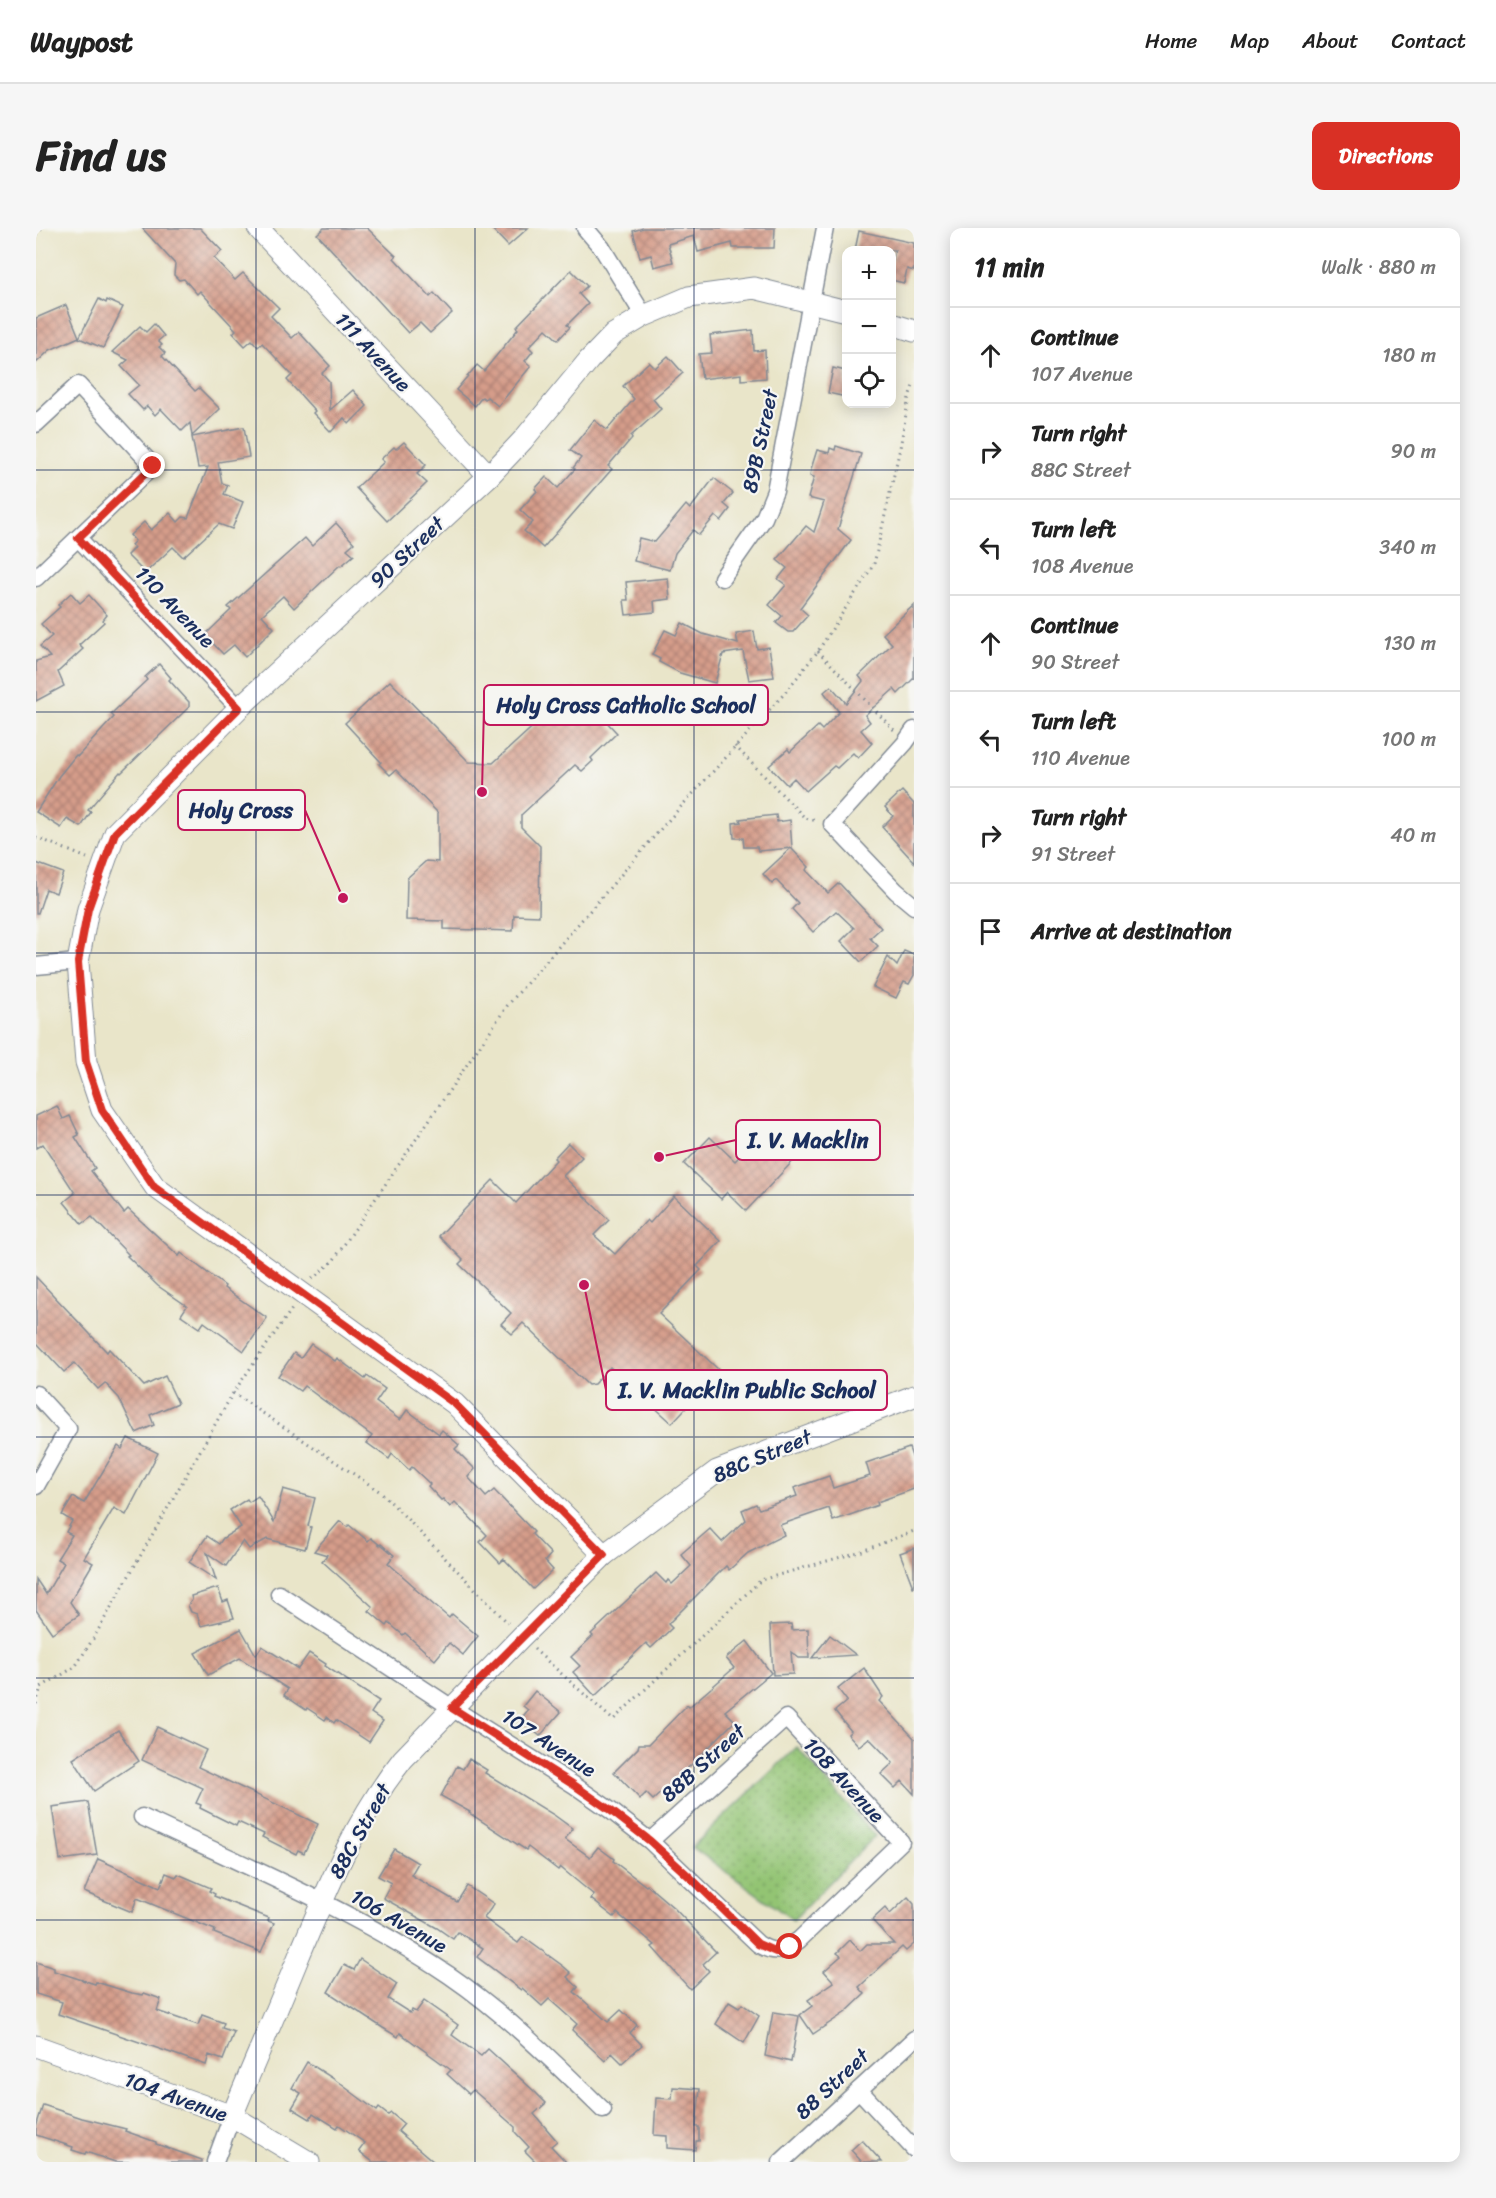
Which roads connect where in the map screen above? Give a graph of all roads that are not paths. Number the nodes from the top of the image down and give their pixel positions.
1 (258, 228) edge
2 (585, 228) edge
3 (825, 228) edge
4 (810, 300) junction
5 (842, 310) edge
6 (644, 316) junction
7 (896, 325) edge
8 (914, 330) edge
9 (36, 424) edge
10 (489, 476) junction
11 (78, 538) junction
12 (36, 578) edge
13 (722, 578) dead end
14 (239, 708) junction
15 (910, 736) edge
16 (914, 906) edge
17 (78, 962) junction
18 (36, 966) edge
19 (36, 1394) edge
20 (914, 1396) edge
21 (36, 1485) edge
22 (604, 1555) junction
23 (279, 1594) dead end
24 (452, 1708) junction
25 (786, 1718) joint
26 (142, 1817) dead end
27 (650, 1841) junction
28 (321, 1902) junction
29 (776, 1952) joint
30 (914, 2039) edge
31 (36, 2046) edge
32 (859, 2090) junction
33 (603, 2110) dead end
34 (232, 2116) junction
35 (914, 2149) edge
36 (216, 2162) edge
37 (309, 2162) edge
38 (781, 2162) edge

1 - 10 street, 111 Avenue
2 - 6 street
3 - 4 street
4 - 5 street, 90 Street
4 - 6 street, 90 Street
4 - 13 street, 89B Street
6 - 10 street, 90 Street
7 - 8 street
9 - 11 street
10 - 14 street, 90 Street
11 - 12 street
11 - 14 street, 110 Avenue
14 - 17 street, 90 Street
15 - 16 street
17 - 18 street
17 - 22 street
19 - 21 street
20 - 22 street, 88C Street
22 - 24 street, 88C Street
23 - 24 street, 107 Avenue
24 - 27 street, 107 Avenue
24 - 28 street, 88C Street
25 - 27 street, 88B Street
25 - 29 street, 108 Avenue
26 - 28 street, 106 Avenue
27 - 29 street, 107 Avenue
28 - 33 street, 106 Avenue
28 - 34 street, 88C Street
30 - 32 street, 88 Street
31 - 34 street, 104 Avenue
32 - 35 street
32 - 38 street, 88 Street
34 - 36 street, 88C Street
34 - 37 street, 104 Avenue

